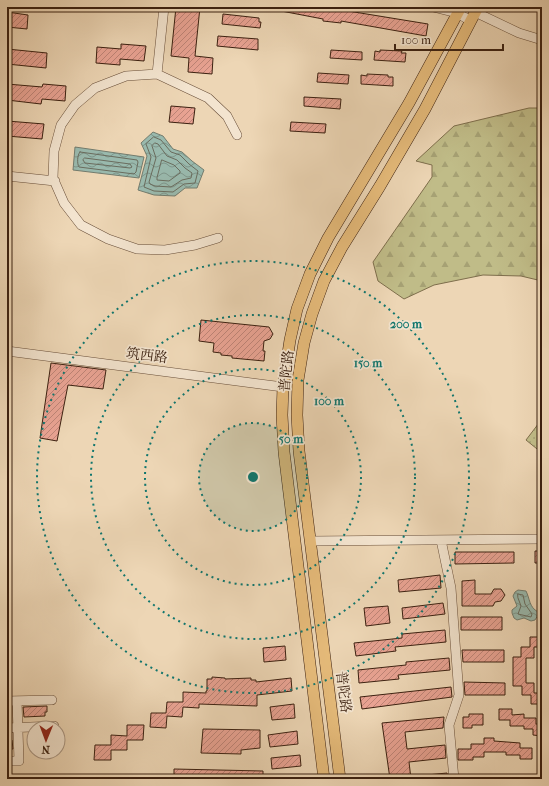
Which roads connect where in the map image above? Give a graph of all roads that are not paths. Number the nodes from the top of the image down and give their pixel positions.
1 (164, 7) edge
2 (433, 7) edge
3 (459, 10) edge
4 (475, 13) edge
5 (542, 40) edge
6 (157, 74) junction
7 (237, 135) dead end
8 (7, 176) edge
9 (55, 181) junction
10 (218, 238) dead end
11 (7, 351) edge
12 (283, 387) junction
13 (542, 539) edge
14 (441, 540) junction
15 (310, 541) junction
16 (52, 700) dead end
17 (7, 701) edge
18 (17, 701) junction
19 (18, 727) junction
20 (26, 727) edge
21 (7, 728) edge
22 (7, 761) edge
23 (324, 779) edge
24 (340, 779) edge
25 (454, 779) edge

1 - 6 street
2 - 3 street
3 - 4 street
3 - 12 main road, 普陀路
4 - 5 street
4 - 15 main road, 普陀路
6 - 7 street
6 - 9 street
8 - 9 street
9 - 10 street
11 - 12 street, 筑西路
12 - 23 main road, 普陀路
13 - 14 street
14 - 15 street
14 - 25 street
15 - 24 main road, 普陀路
16 - 18 street
17 - 18 street
18 - 19 street
19 - 20 street
19 - 21 street
19 - 22 street

